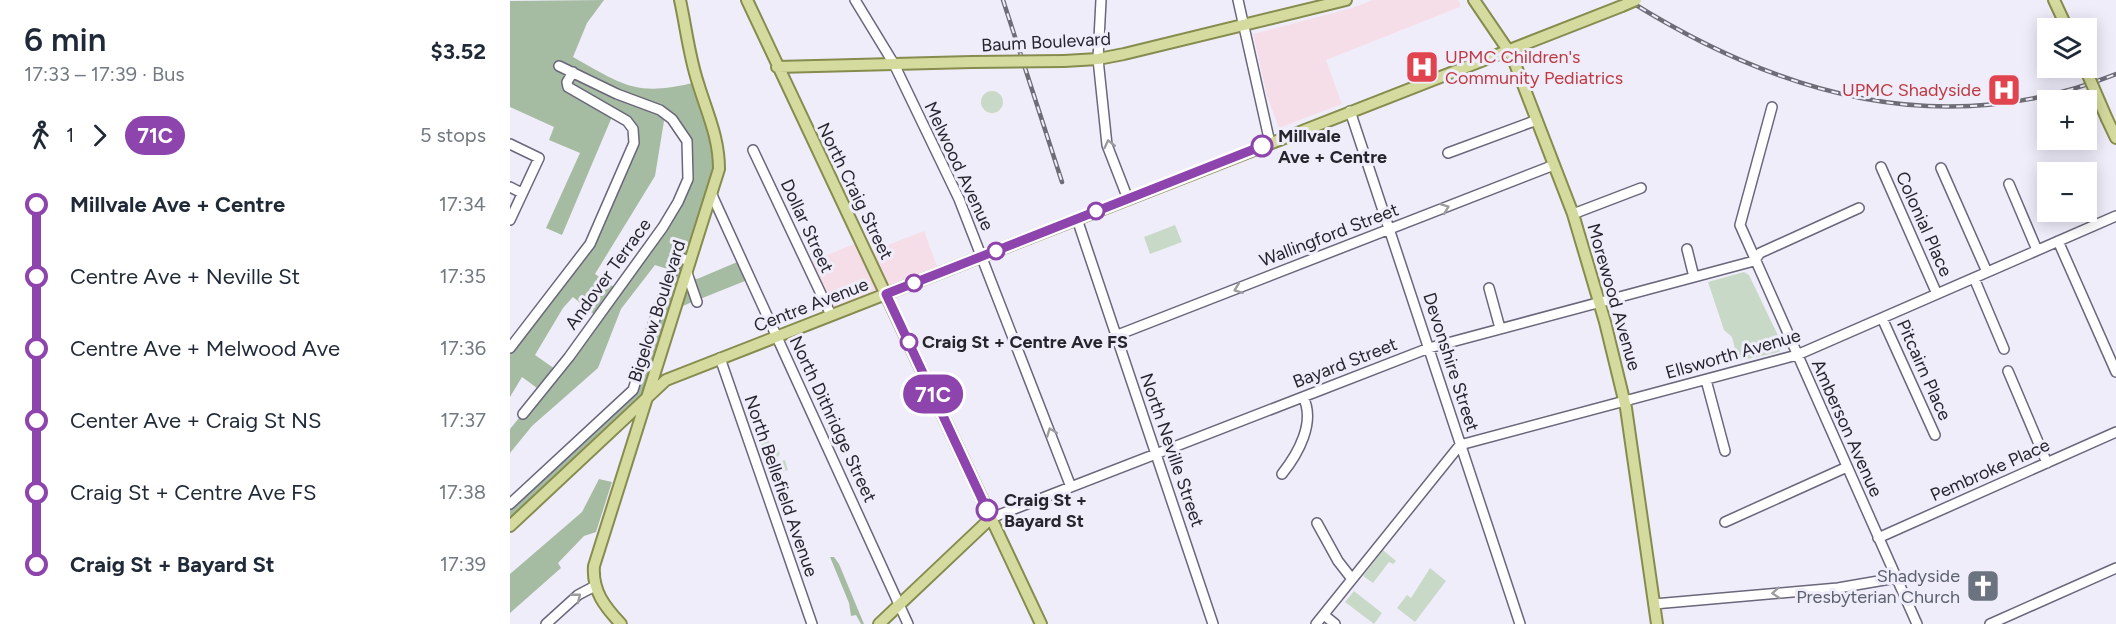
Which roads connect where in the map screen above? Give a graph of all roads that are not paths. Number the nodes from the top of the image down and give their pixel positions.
1 (680, 0) edge
2 (747, 0) edge
3 (855, 0) edge
4 (1101, 0) edge
5 (1238, 0) edge
6 (1346, 0) edge
7 (1474, 0) edge
8 (1636, 0) edge
9 (2054, 0) edge
10 (1330, 3) edge
11 (2062, 18) edge
12 (1244, 27) junction
13 (1509, 50) junction
14 (1098, 59) junction
15 (894, 64) junction
16 (559, 66) dead end
17 (777, 67) junction
18 (573, 72) junction
19 (2089, 78) edge
20 (1772, 107) dead end
21 (1350, 111) junction
22 (1537, 120) junction
23 (2115, 132) edge
24 (1269, 143) junction
25 (510, 144) edge
26 (753, 150) dead end
27 (1448, 153) dead end
28 (1554, 165) junction
29 (1881, 167) dead end
30 (1941, 168) dead end
31 (2009, 184) dead end
32 (510, 187) edge
33 (1641, 188) dead end
34 (522, 192) junction
35 (712, 195) junction
36 (1128, 199) junction
37 (1860, 208) dead end
38 (1573, 214) junction
39 (2116, 216) edge
40 (1077, 219) junction
41 (510, 220) edge
42 (1390, 229) junction
43 (2058, 241) junction
44 (1687, 249) dead end
45 (2037, 250) junction
46 (982, 256) junction
47 (1754, 261) junction
48 (689, 267) junction
49 (1987, 272) junction
50 (1694, 277) junction
51 (1974, 278) junction
52 (1489, 288) dead end
53 (886, 294) junction
54 (1937, 294) junction
55 (697, 302) dead end
56 (1599, 302) junction
57 (831, 315) junction
58 (1882, 318) junction
59 (1500, 328) junction
60 (777, 336) junction
61 (1115, 336) junction
62 (510, 348) edge
63 (1430, 348) junction
64 (2004, 349) dead end
65 (1797, 355) junction
66 (720, 358) junction
67 (2008, 371) dead end
68 (2116, 372) edge
69 (1706, 380) junction
70 (1303, 397) junction
71 (646, 399) junction
72 (1625, 402) junction
73 (523, 414) dead end
74 (2116, 432) edge
75 (1935, 435) dead end
76 (1460, 445) junction
77 (1725, 451) dead end
78 (1155, 454) junction
79 (2047, 463) junction
80 (1847, 467) junction
81 (1281, 474) dead end
82 (1071, 487) junction
83 (510, 504) edge
84 (991, 518) junction
85 (1725, 522) dead end
86 (1317, 523) dead end
87 (510, 526) edge
88 (1878, 538) junction
89 (2116, 568) edge
90 (1896, 578) junction
91 (1352, 579) junction
92 (595, 586) junction
93 (1654, 604) junction
94 (900, 605) junction
95 (1324, 615) junction
96 (546, 624) edge
97 (621, 624) edge
98 (812, 624) edge
99 (879, 624) edge
100 (908, 624) edge
101 (1041, 624) edge
102 (1213, 624) edge
103 (1316, 624) edge
104 (1335, 624) edge
105 (1520, 624) edge
106 (1657, 624) edge
107 (1917, 624) edge
108 (1990, 624) edge

1 - 35 main road, Bigelow Boulevard
2 - 17 main road, North Craig Street
3 - 15 street, Melwood Avenue
4 - 14 street
5 - 12 street
6 - 10 main road, Baum Boulevard
7 - 13 main road, Morewood Avenue
8 - 13 main road, Centre Avenue, bridge
9 - 11 main road
10 - 12 main road, Baum Boulevard
12 - 14 main road, Baum Boulevard
12 - 24 street
13 - 21 main road, Centre Avenue
13 - 22 main road, Morewood Avenue
14 - 15 main road, Baum Boulevard, bridge
36 -> 14 street
15 - 17 main road, Baum Boulevard
15 - 46 street, Melwood Avenue
16 - 18 street
17 - 53 main road, North Craig Street
18 - 62 street
18 - 73 street, Andover Terrace
19 - 23 main road, bridge
20 - 47 street, Amberson Avenue
21 - 24 main road, Centre Avenue
21 - 42 street, Devonshire Street
22 - 27 street
22 - 28 main road, Morewood Avenue
24 - 36 main road, Centre Avenue
25 - 34 street
26 - 57 street, Dollar Street
28 - 38 main road, Morewood Avenue
42 -> 28 street, Wallingford Street
29 - 54 street, Colonial Place
30 - 49 street
31 - 45 street
32 - 34 street
33 - 38 street
34 - 41 street
35 - 48 main road, Bigelow Boulevard
35 - 60 street, North Dithridge Street
36 - 40 main road, Centre Avenue
37 - 47 street, Bayard Street
38 - 56 main road, Morewood Avenue
39 - 43 street, Ellsworth Avenue
40 - 46 main road, Centre Avenue
40 - 61 street, North Neville Street
42 -> 61 street, Wallingford Street
42 - 63 street, Devonshire Street
43 - 45 street, Ellsworth Avenue
43 - 68 street
44 - 50 street
45 - 49 street, Ellsworth Avenue
46 - 53 main road, Centre Avenue
82 -> 46 street, Melwood Avenue
47 - 50 street, Bayard Street
47 - 65 street, Amberson Avenue
48 - 55 street
48 - 71 main road, Bigelow Boulevard
48 - 83 street
49 - 51 street, Ellsworth Avenue
50 - 56 street, Bayard Street
51 - 54 street, Ellsworth Avenue
51 - 64 street
52 - 59 street
53 - 57 main road, Centre Avenue
53 - 84 main road, North Craig Street
54 - 58 street, Ellsworth Avenue
56 - 59 street, Bayard Street
56 - 72 main road, Morewood Avenue
57 - 60 main road, Centre Avenue
58 - 65 street, Ellsworth Avenue
58 - 75 street, Pitcairn Place
59 - 63 street, Bayard Street
60 - 66 main road, Centre Avenue
60 - 94 street, North Dithridge Street
61 - 78 street, North Neville Street
63 - 70 street, Bayard Street
63 - 76 street, Devonshire Street
65 - 69 street, Ellsworth Avenue
65 - 80 street, Amberson Avenue
66 - 71 main road, Centre Avenue
66 - 98 street, North Bellefield Avenue
67 - 79 street
69 - 72 street, Ellsworth Avenue
69 - 77 street
70 - 78 street, Bayard Street
70 - 81 street
71 - 87 main road, Centre Avenue
71 - 92 main road, Bigelow Boulevard
72 - 76 street, Ellsworth Avenue
72 - 93 main road, Morewood Avenue
74 - 79 street, Pembroke Place
76 - 91 street
76 - 105 street, Devonshire Street
78 - 82 street, Bayard Street
78 - 102 street, North Neville Street
79 - 88 street, Pembroke Place
80 - 85 street
80 - 88 street, Amberson Avenue
82 - 84 street, Bayard Street
84 - 94 main road, Bayard Street
84 - 101 main road, North Craig Street
86 - 91 street
88 - 90 street, Amberson Avenue
89 - 108 street
90 -> 93 street
90 - 107 street, Amberson Avenue
91 - 95 street
96 -> 92 street
92 - 97 main road
93 - 106 main road, Morewood Avenue
94 - 99 main road, Bayard Street
94 - 100 street, North Dithridge Street
95 - 103 street
95 - 104 street

